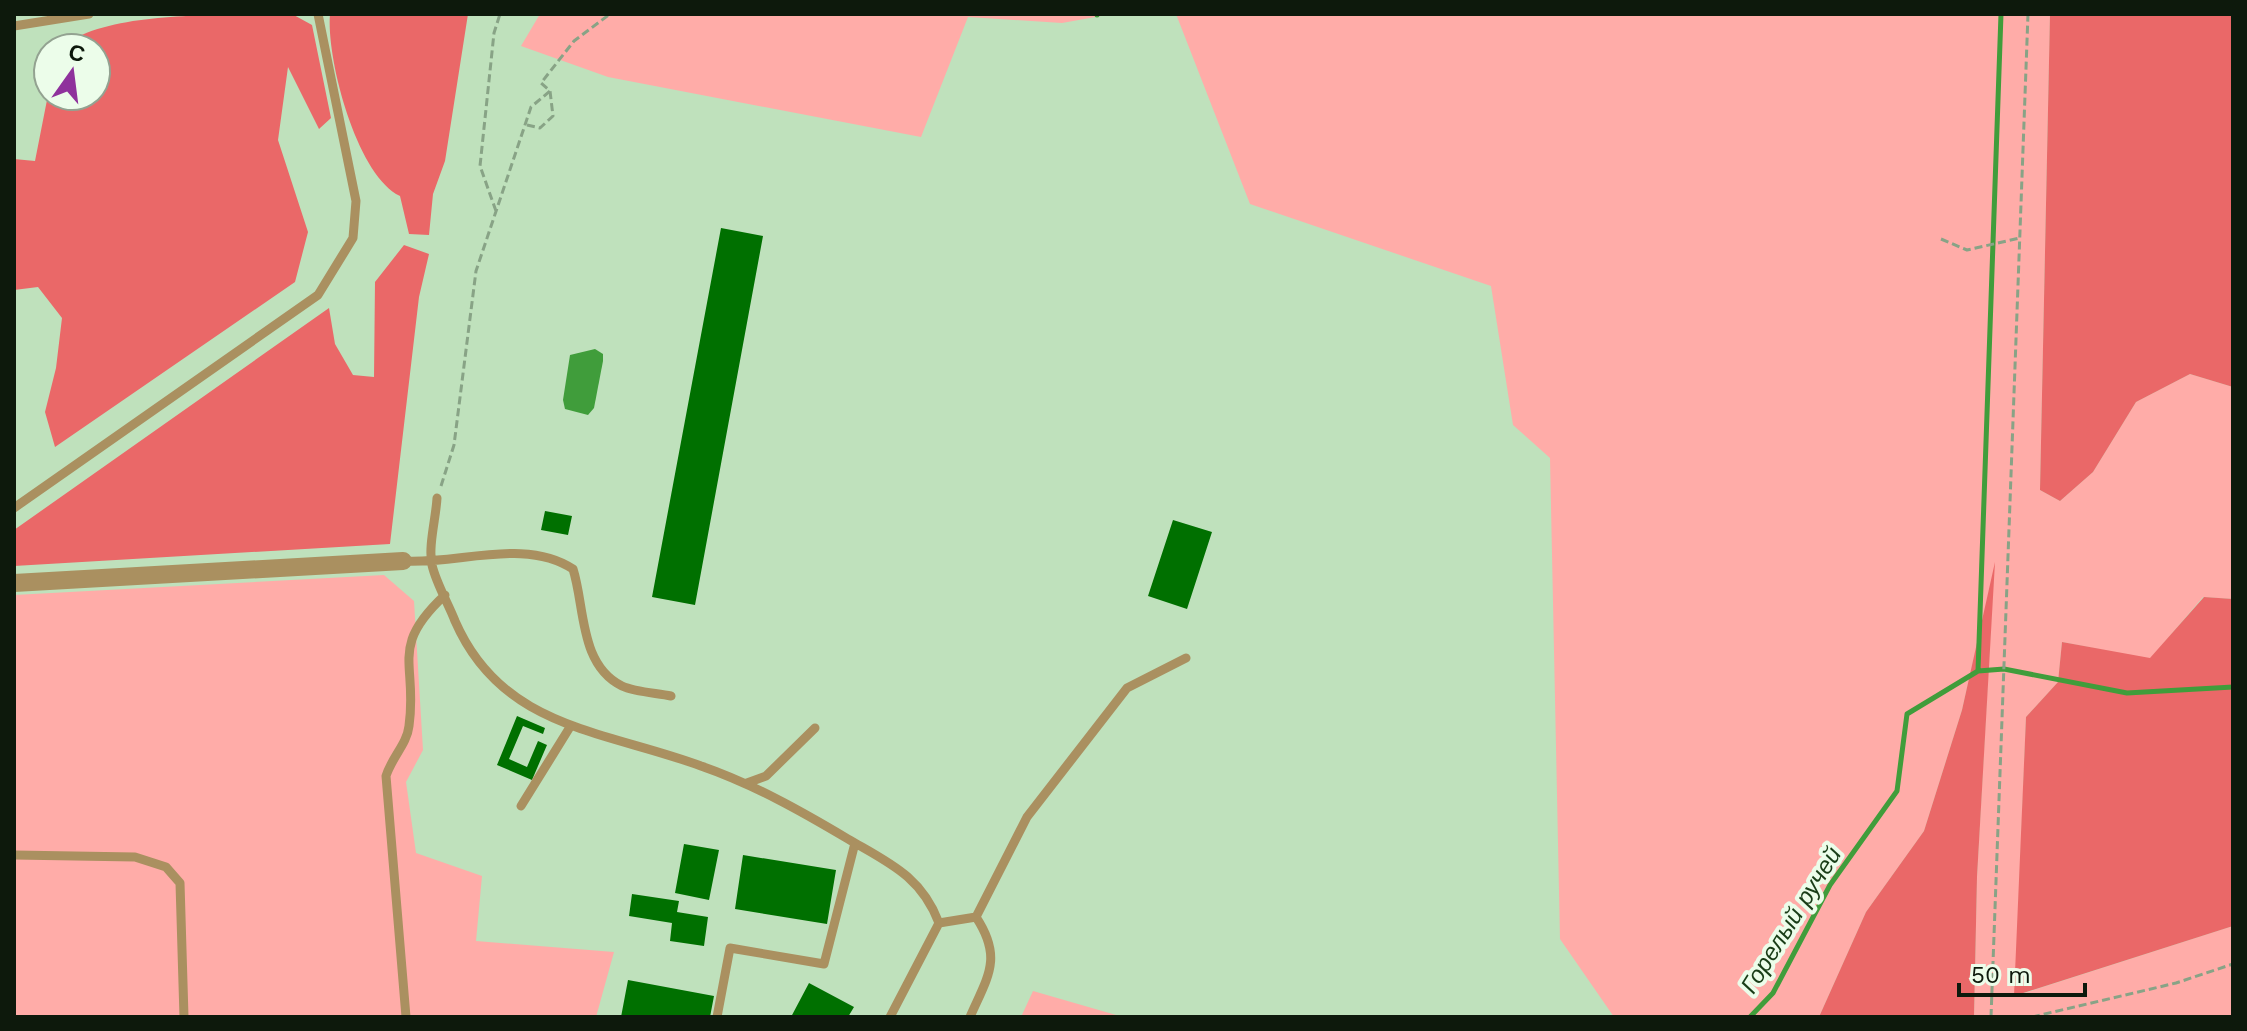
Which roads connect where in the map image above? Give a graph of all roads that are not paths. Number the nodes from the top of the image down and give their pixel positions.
1 (89, 14) edge
2 (318, 14) edge
3 (14, 26) edge
4 (437, 498) road end
5 (14, 508) edge
6 (403, 561) joint
7 (431, 563) junction
8 (14, 583) edge
9 (445, 595) junction
10 (1186, 658) dead end
11 (671, 696) dead end
12 (570, 727) junction
13 (815, 728) dead end
14 (747, 783) junction
15 (521, 806) dead end
16 (855, 843) junction
17 (14, 855) edge
18 (976, 917) junction
19 (939, 923) junction
20 (184, 1017) edge
21 (406, 1017) edge
22 (717, 1017) edge
23 (890, 1017) edge
24 (970, 1017) edge

1 - 3 lane
2 - 5 lane
4 - 7 lane
6 - 7 lane
6 - 8 street
7 - 9 lane
7 - 11 lane
9 - 12 lane
9 - 21 lane
10 - 18 lane
12 - 14 lane
12 - 15 lane
13 - 14 lane
14 - 16 lane
16 - 19 lane
16 - 22 lane
17 - 20 lane
18 - 19 lane
18 - 24 lane
19 - 23 lane

